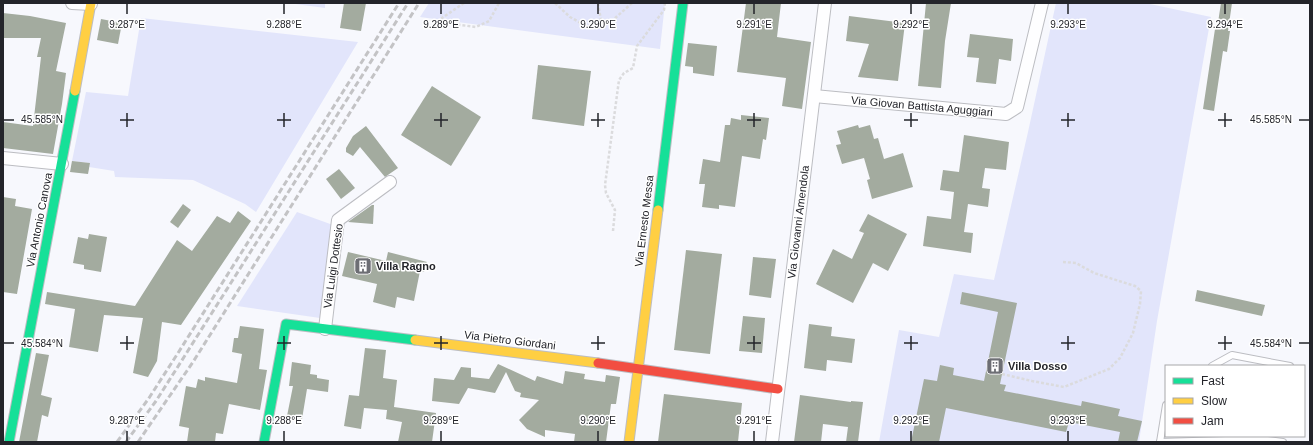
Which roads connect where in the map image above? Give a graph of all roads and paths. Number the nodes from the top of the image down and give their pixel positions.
1 (72, 3) edge
2 (464, 3) edge
3 (499, 3) edge
4 (555, 3) edge
5 (598, 3) edge
6 (632, 3) edge
7 (665, 3) edge
8 (683, 3) edge
9 (825, 3) edge
10 (1042, 3) edge
11 (91, 4) edge
12 (602, 26) junction
13 (814, 96) junction
14 (3, 158) edge
15 (62, 164) junction
16 (390, 182) dead end
17 (613, 231) dead end
18 (1063, 262) dead end
19 (325, 328) junction
20 (1214, 365) edge
21 (1285, 365) edge
22 (638, 368) junction
23 (1002, 374) dead end
24 (778, 389) junction
25 (1165, 411) edge
26 (10, 442) edge
27 (264, 442) edge
28 (629, 442) edge
29 (772, 442) edge
30 (1160, 442) edge
31 (1283, 442) edge

1 - 11 street
2 - 3 path
4 - 12 path
5 - 12 path
6 - 12 path
7 - 17 path
8 - 22 street, Via Ernesto Messa
9 - 13 street, Via Giovanni Amendola
10 - 13 street, Via Giovan Battista Aguggiari
11 - 15 street, Via Antonio Canova
13 - 24 street, Via Giovanni Amendola
14 - 15 street
15 - 26 street, Via Antonio Canova
16 - 19 street, Via Luigi Dottesio
18 - 23 path
19 - 22 street, Via Pietro Giordani
19 - 27 street, Via Pietro Giordani
20 - 21 lane
22 - 24 street, Via Pietro Giordani
22 - 28 street, Via Ernesto Messa
24 - 29 street, Via Giovanni Amendola
25 - 30 lane
30 - 31 lane

